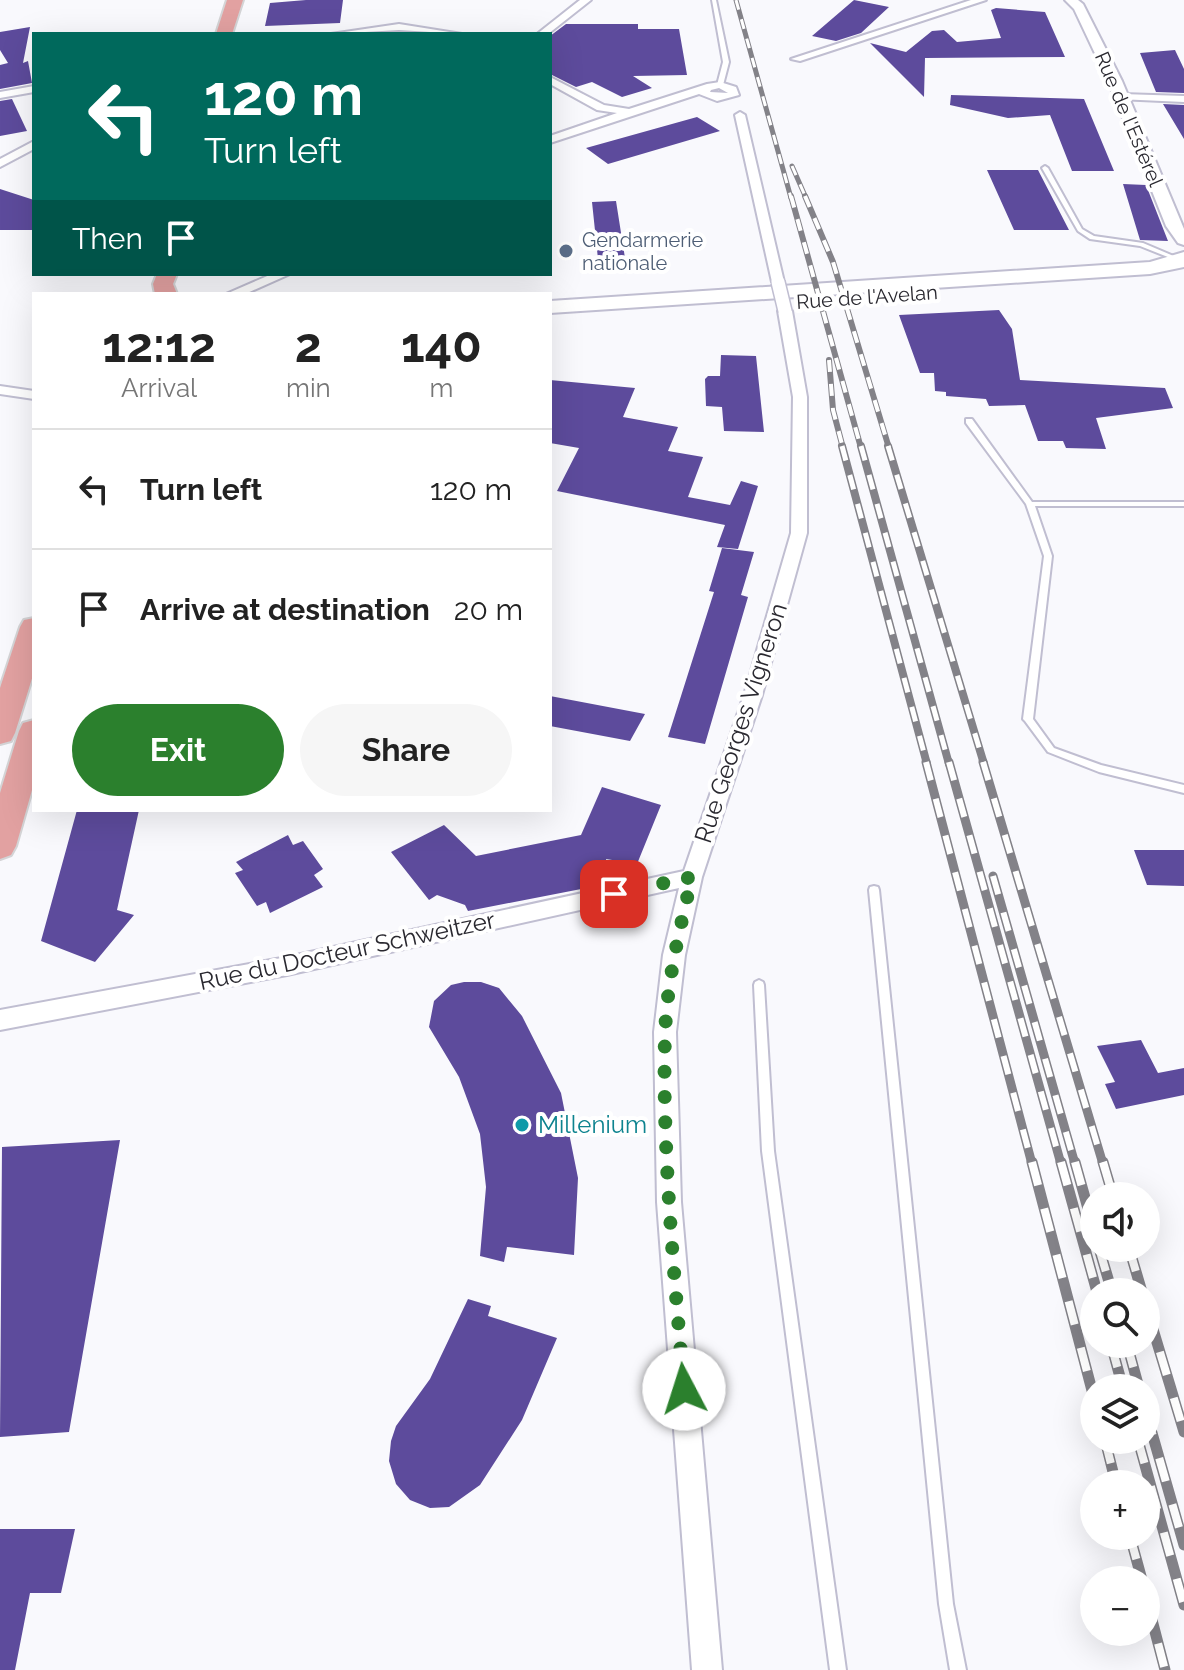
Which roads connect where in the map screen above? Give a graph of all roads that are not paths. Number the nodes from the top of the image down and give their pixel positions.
1 (235, 0) edge
2 (251, 0) edge
3 (586, 0) edge
4 (714, 0) edge
5 (981, 0) edge
6 (1071, 0) edge
7 (225, 32) edge
8 (243, 32) dead end
9 (354, 32) edge
10 (440, 32) edge
11 (545, 32) edge
12 (796, 59) dead end
13 (552, 81) edge
14 (720, 85) junction
15 (32, 89) edge
16 (710, 94) junction
17 (0, 95) edge
18 (731, 96) junction
19 (1122, 97) junction
20 (1184, 99) edge
21 (603, 113) junction
22 (740, 115) junction
23 (552, 139) edge
24 (32, 145) edge
25 (0, 164) edge
26 (1045, 168) dead end
27 (1183, 260) edge
28 (280, 276) edge
29 (251, 291) edge
30 (552, 307) edge
31 (552, 318) edge
32 (0, 390) edge
33 (29, 392) edge
34 (969, 421) dead end
35 (1030, 504) junction
36 (1184, 504) edge
37 (32, 633) edge
38 (0, 733) edge
39 (32, 738) edge
40 (1184, 789) edge
41 (0, 846) edge
42 (692, 877) junction
43 (874, 890) dead end
44 (759, 985) dead end
45 (0, 1020) edge
46 (707, 1670) edge
47 (838, 1670) edge
48 (958, 1670) edge

1 - 7 main road
2 - 8 main road
3 - 11 street
4 - 14 lane
5 - 12 street
6 - 19 street, Rue de l'Estérel
9 - 10 street
13 - 21 street
14 - 16 street
14 - 18 street, Rue Georges Vigneron
15 - 17 street
16 - 18 street
16 - 21 street
16 - 22 street
18 - 22 street, Rue Georges Vigneron
19 - 20 street
19 - 27 street, Rue de l'Estérel
21 - 23 street
22 - 42 street, Rue Georges Vigneron, bridge
24 - 25 street
26 - 27 lane
27 - 30 main road, Rue de l'Avelan
27 - 31 main road, Rue de l'Avelan
28 - 29 street
32 - 33 street
34 - 35 lane
35 - 36 lane
35 - 40 lane
37 - 38 main road
39 - 41 main road
42 - 45 street, Rue du Docteur Schweitzer
42 - 46 street, Rue Georges Vigneron
43 - 48 lane
44 - 47 lane

